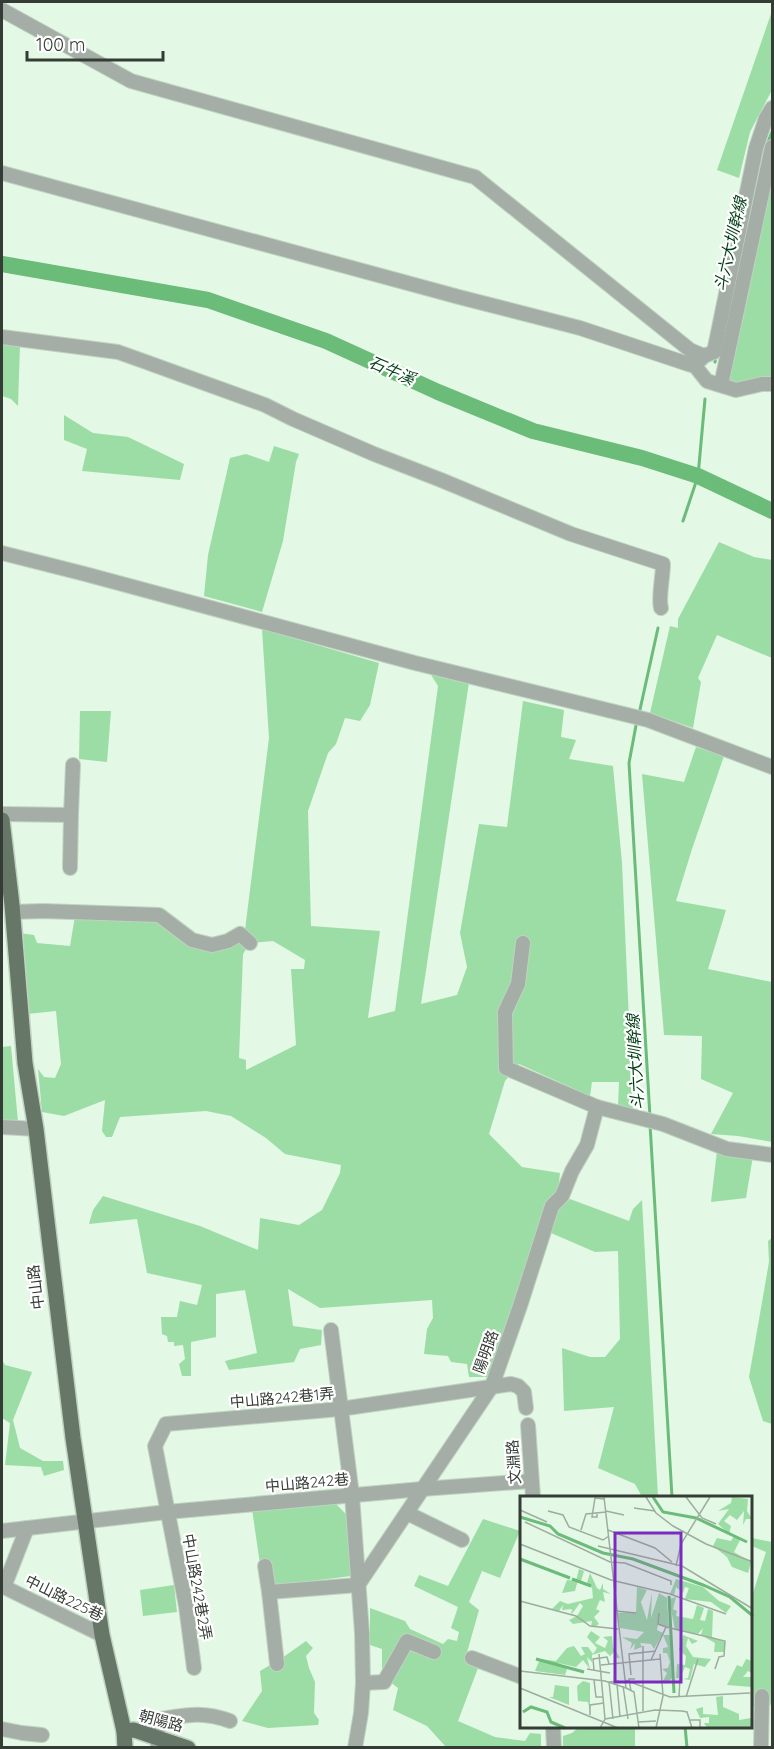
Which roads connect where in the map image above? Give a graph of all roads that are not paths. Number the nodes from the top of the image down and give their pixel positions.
1 (2, 10) edge
2 (772, 108) edge
3 (772, 147) edge
4 (2, 173) edge
5 (2, 337) edge
6 (699, 364) junction
7 (772, 384) edge
8 (721, 385) junction
9 (2, 553) edge
10 (661, 608) dead end
11 (73, 765) dead end
12 (772, 767) edge
13 (2, 814) edge
14 (71, 815) junction
15 (2, 820) edge
16 (70, 868) dead end
17 (13, 912) junction
18 (250, 942) dead end
19 (523, 943) dead end
20 (597, 1107) junction
21 (2, 1127) edge
22 (36, 1130) junction
23 (772, 1155) edge
24 (331, 1330) dead end
25 (492, 1386) junction
26 (526, 1408) dead end
27 (340, 1409) junction
28 (528, 1425) dead end
29 (531, 1481) junction
30 (422, 1489) junction
31 (352, 1495) junction
32 (533, 1496) edge
33 (167, 1512) junction
34 (407, 1513) junction
35 (86, 1520) junction
36 (27, 1528) junction
37 (2, 1531) edge
38 (462, 1540) dead end
39 (266, 1566) dead end
40 (358, 1585) junction
41 (269, 1592) junction
42 (102, 1635) junction
43 (434, 1652) dead end
44 (472, 1658) dead end
45 (277, 1664) dead end
46 (194, 1668) dead end
47 (520, 1676) edge
48 (363, 1683) junction
49 (762, 1696) dead end
50 (230, 1721) dead end
51 (2, 1728) edge
52 (553, 1728) edge
53 (124, 1731) junction
54 (42, 1735) dead end
55 (157, 1742) edge
56 (125, 1748) edge
57 (188, 1748) edge
58 (355, 1748) edge
59 (554, 1748) edge
60 (761, 1748) edge

1 - 6 street
2 - 6 street
3 - 8 street
4 - 6 street
5 - 10 street
6 - 8 street
7 - 8 street
9 - 12 street
11 - 14 street
13 - 14 street
14 - 16 street
15 - 17 main road, 中山路
17 - 18 street
17 - 22 main road, 中山路
19 - 20 street
20 - 23 street
20 - 25 street, 陽明路
21 - 22 street
22 - 35 main road, 中山路
24 - 27 street
25 - 26 street, 中山路242巷1弄
25 - 27 street, 中山路242巷1弄
25 - 30 street, 陽明路
27 - 31 street
27 - 33 street, 中山路242巷1弄
28 - 29 street, 文淵路
29 - 30 street, 中山路242巷
29 - 32 street, 文淵路
30 - 31 street, 中山路242巷
30 - 34 street, 陽明路
31 - 33 street, 中山路242巷
31 - 40 street
33 - 35 street, 中山路242巷
33 - 46 street, 中山路242巷2弄
34 - 38 street
34 - 40 street, 陽明路
35 - 36 street, 中山路242巷
35 - 42 main road, 中山路
36 - 37 street, 中山路242巷
36 - 42 street, 中山路225巷
39 - 41 street
40 - 41 street
40 - 48 street
41 - 45 street
42 - 53 main road, 中山路
43 - 48 street
44 - 47 street
48 - 58 street
49 - 60 street
50 - 55 street
51 - 54 street
52 - 59 street
53 - 55 main road, 朝陽路
53 - 56 main road, 中山路
55 - 57 main road, 朝陽路

